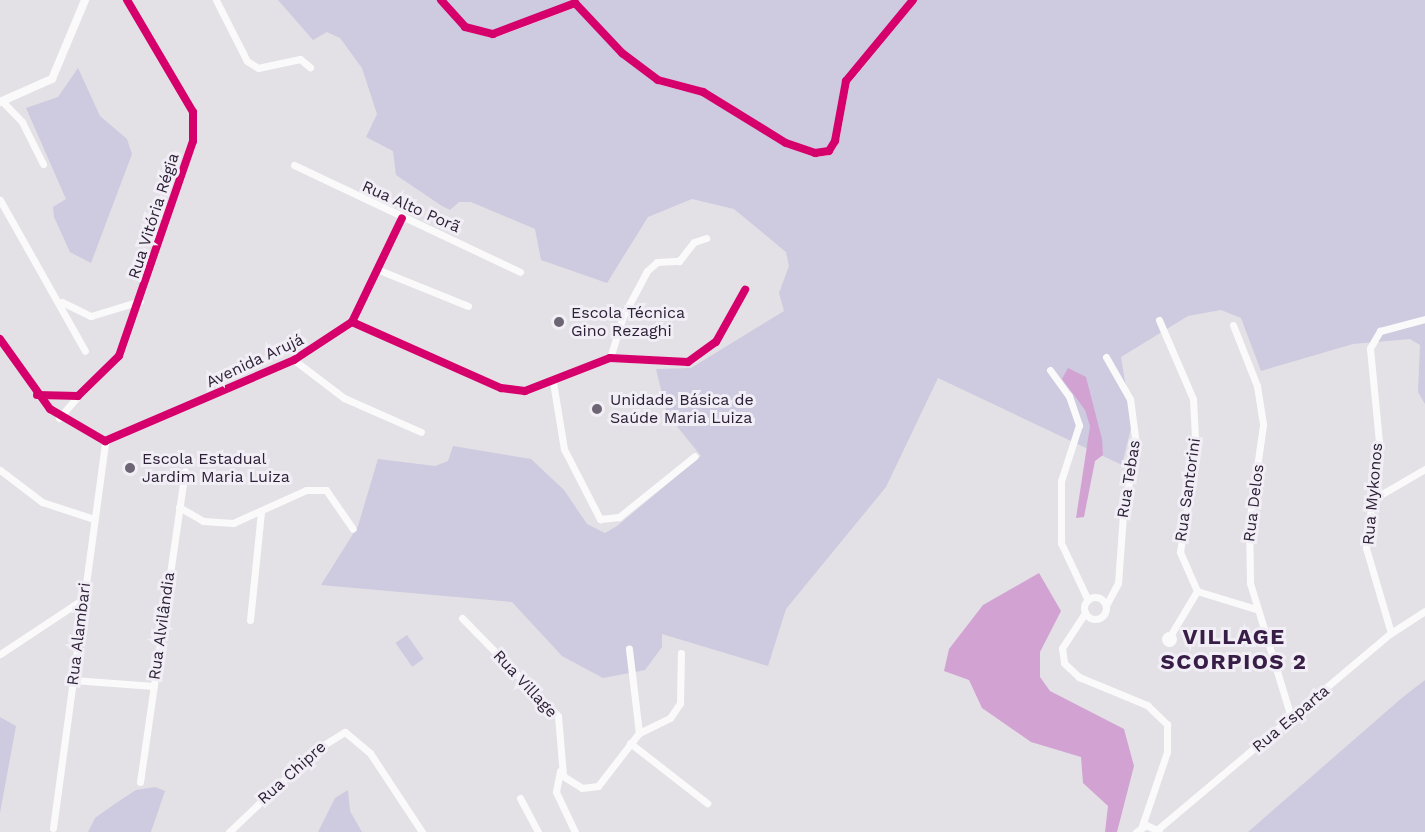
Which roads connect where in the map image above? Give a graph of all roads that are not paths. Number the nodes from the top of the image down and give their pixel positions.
1 (85, 0) edge
2 (127, 0) edge
3 (216, 0) edge
4 (441, 0) edge
5 (913, 0) edge
6 (310, 67) dead end
7 (1, 101) edge
8 (43, 164) dead end
9 (294, 165) dead end
10 (0, 200) edge
11 (402, 218) junction
12 (706, 238) dead end
13 (379, 270) junction
14 (520, 272) dead end
15 (745, 290) dead end
16 (60, 300) junction
17 (140, 301) junction
18 (468, 306) dead end
19 (1159, 320) dead end
20 (1425, 320) edge
21 (352, 322) junction
22 (1233, 325) dead end
23 (0, 339) edge
24 (85, 351) dead end
25 (1106, 357) dead end
26 (610, 358) junction
27 (294, 360) junction
28 (1050, 370) dead end
29 (552, 382) junction
30 (37, 395) junction
31 (78, 396) junction
32 (59, 418) junction
33 (421, 432) dead end
34 (105, 441) junction
35 (695, 456) dead end
36 (1425, 469) edge
37 (0, 470) edge
38 (185, 471) dead end
39 (1370, 501) junction
40 (180, 507) junction
41 (261, 512) junction
42 (94, 519) junction
43 (353, 529) dead end
44 (1197, 591) junction
45 (83, 599) junction
46 (1088, 600) junction
47 (1106, 606) junction
48 (1256, 609) junction
49 (1425, 611) edge
50 (1085, 613) junction
51 (462, 618) dead end
52 (250, 620) dead end
53 (1391, 633) junction
54 (1170, 636) dead end
55 (629, 649) dead end
56 (681, 653) dead end
57 (0, 654) edge
58 (73, 680) junction
59 (154, 686) junction
60 (1291, 717) junction
61 (639, 733) junction
62 (630, 743) junction
63 (561, 768) junction
64 (140, 782) dead end
65 (520, 798) dead end
66 (707, 803) dead end
67 (1142, 826) junction
68 (53, 828) dead end
69 (1158, 831) edge
70 (229, 832) edge
71 (422, 832) edge
72 (538, 832) edge
73 (575, 832) edge
74 (1136, 832) edge

1 - 7 street
2 - 17 street, Rua Vitória Régia
3 - 6 street
4 - 5 street
7 - 8 street
9 - 11 street, Rua Alto Porã
10 - 16 street
11 - 13 street
11 - 14 street, Rua Alto Porã
12 - 26 street
13 - 18 street
13 - 21 street
15 - 26 street
16 - 17 street
16 - 24 street
17 - 31 street, Rua Vitória Régia
19 - 44 street, Rua Santorini
20 - 39 street, Rua Mykonos
21 - 27 street, Avenida Arujá
21 - 29 street
22 - 48 street, Rua Delos
23 - 30 street
25 - 47 street, Rua Tebas
26 - 29 street
27 - 33 street
27 - 34 street, Avenida Arujá
28 - 46 street
29 - 35 street
30 - 31 street
30 - 32 street
31 - 32 street, Rua Vitória Régia
32 - 34 street
34 - 42 street, Rua Alambari
36 - 39 street
37 - 42 street
38 - 40 street, Rua Alvilândia
39 - 53 street, Rua Mykonos
40 - 41 street
40 - 59 street, Rua Alvilândia
41 - 43 street
41 - 52 street
42 - 45 street, Rua Alambari
44 - 48 street
44 - 54 street
45 - 57 street
45 - 58 street, Rua Alambari
46 - 47 street
46 - 50 street
47 - 50 street
48 - 60 street, Rua Delos
49 - 53 street, Rua Esparta
50 - 67 street
51 - 63 street, Rua Village
53 - 60 street, Rua Esparta
55 - 61 street
56 - 61 street
58 - 59 street
58 - 68 street, Rua Alambari
59 - 64 street, Rua Alvilândia
60 - 69 street, Rua Esparta
61 - 62 street
62 - 63 street
62 - 66 street
63 - 73 street, Rua Village
65 - 72 street
67 - 69 street
67 - 74 street
70 - 71 street, Rua Chipre

